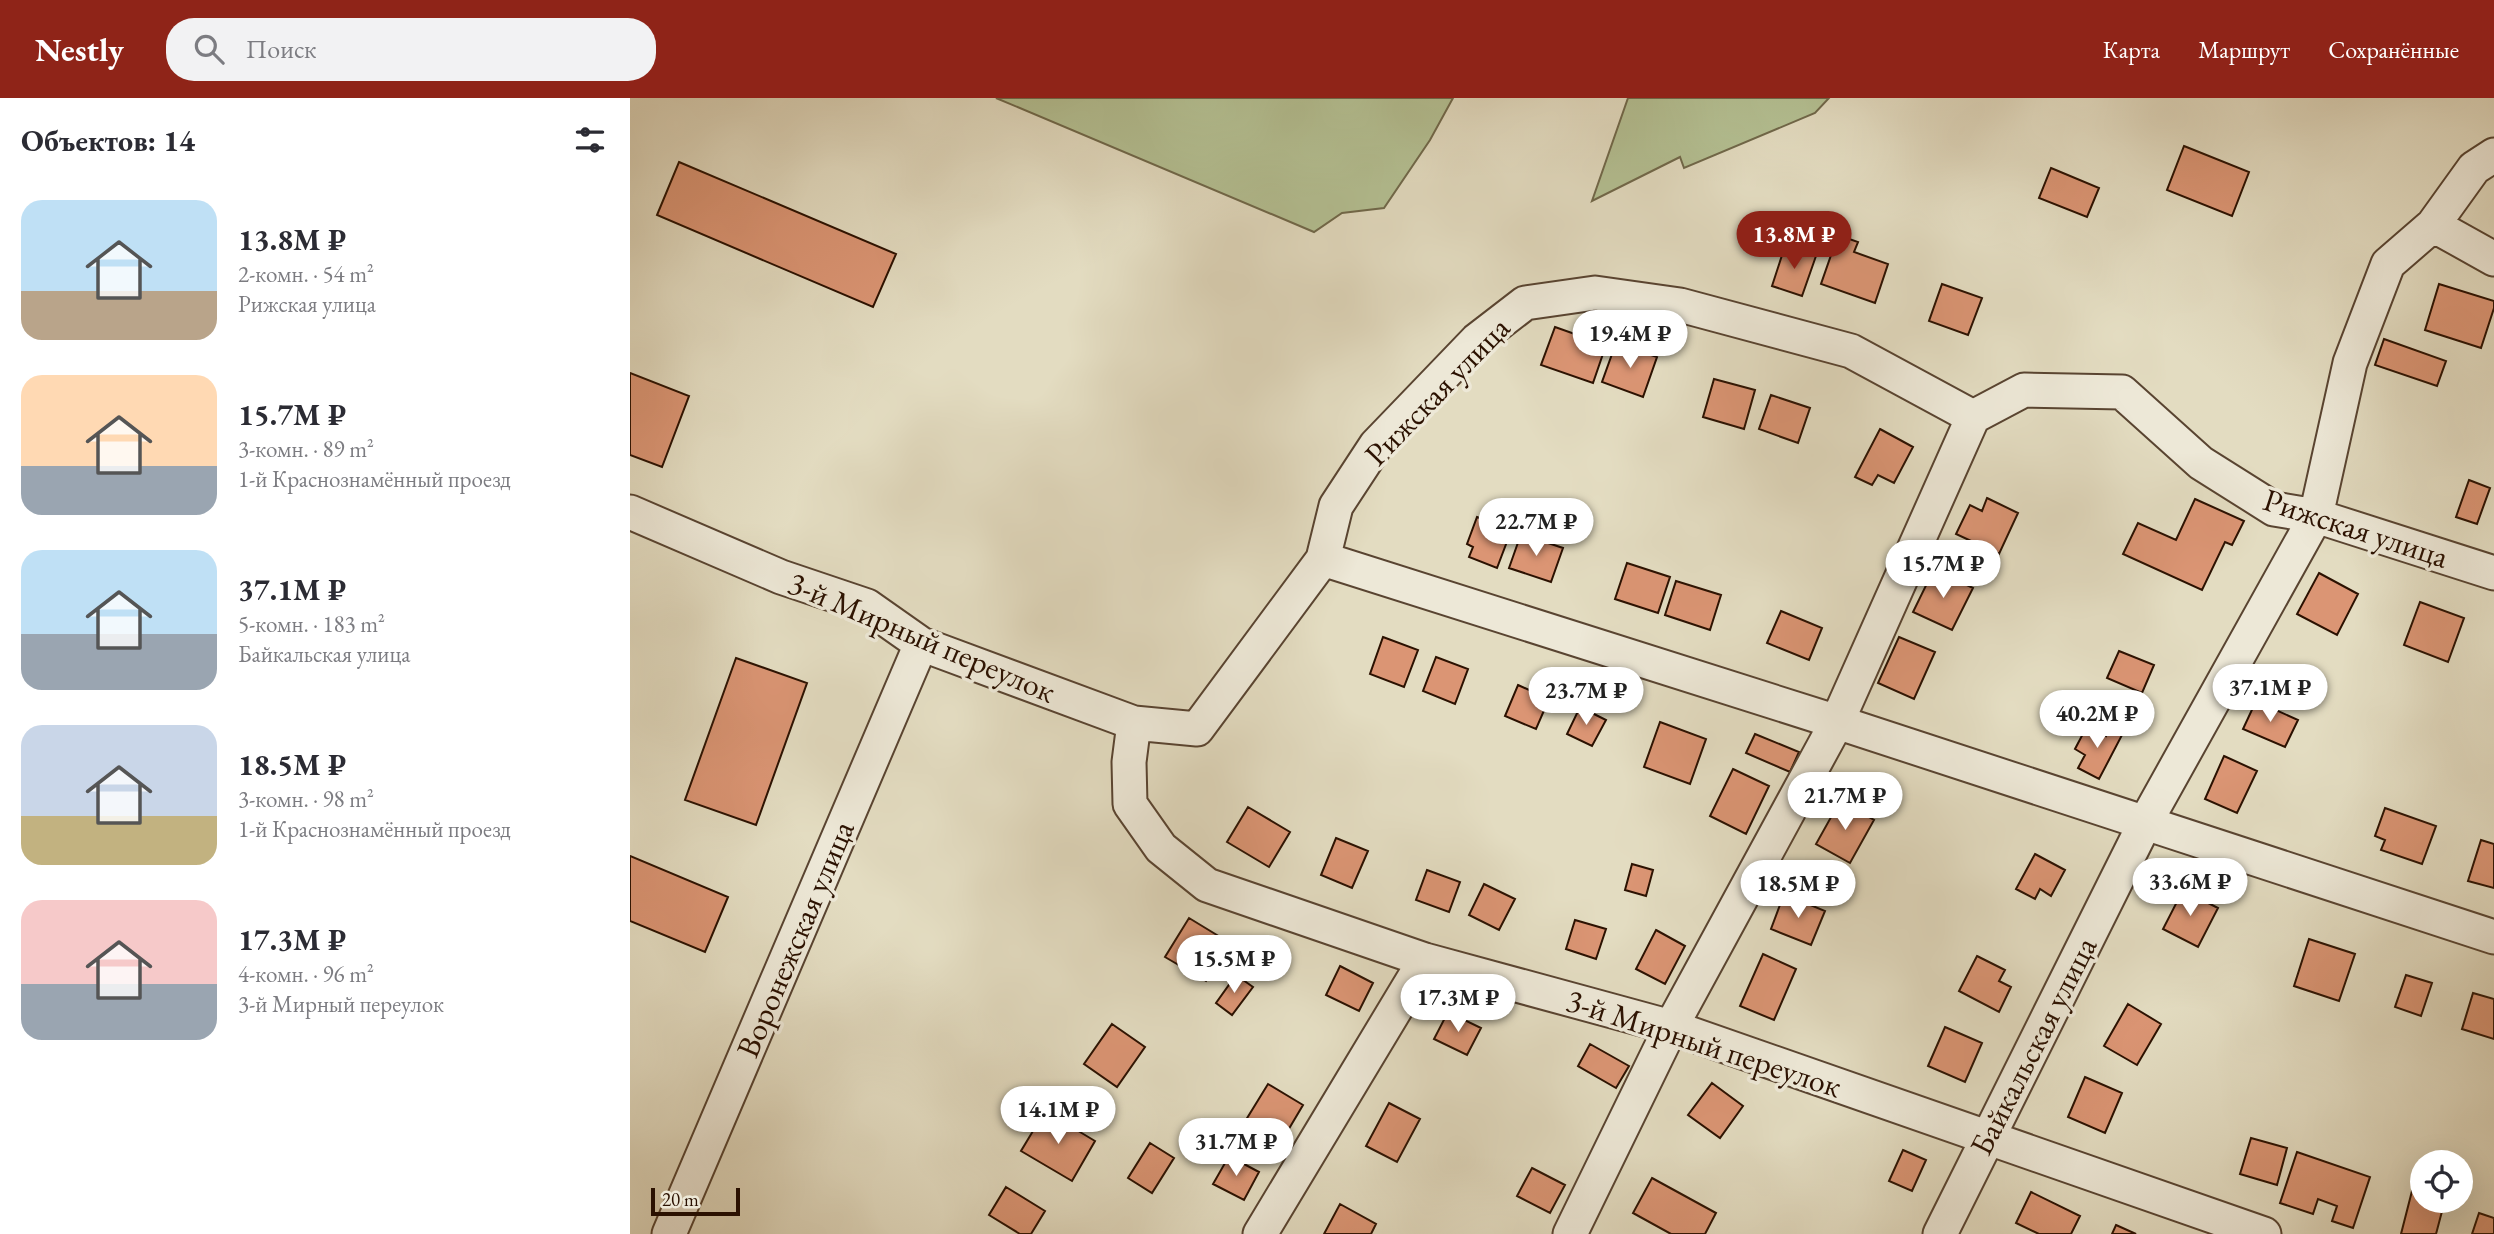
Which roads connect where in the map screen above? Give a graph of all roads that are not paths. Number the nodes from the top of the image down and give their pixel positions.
1 (2494, 155) edge
2 (2433, 225) junction
3 (2494, 259) edge
4 (1973, 417) junction
5 (630, 512) edge
6 (2316, 516) junction
7 (1324, 559) junction
8 (2494, 573) edge
9 (921, 644) junction
10 (1837, 722) junction
11 (1134, 723) junction
12 (2145, 823) junction
13 (2494, 937) edge
14 (1424, 960) junction
15 (1671, 1027) junction
16 (1987, 1137) junction
17 (669, 1234) edge
18 (1260, 1234) edge
19 (1570, 1234) edge
20 (1940, 1234) edge
21 (2264, 1234) edge

1 - 2 street, Байкальская улица
2 - 3 street
2 - 6 street, Байкальская улица
4 - 6 street, Рижская улица
4 - 7 street, Рижская улица
4 - 10 street
5 - 9 street, 3-й Мирный переулок
6 - 8 street, Рижская улица
6 - 12 street, Байкальская улица
7 - 10 street
7 - 11 street
9 - 11 street, 3-й Мирный переулок
9 - 17 street, Воронежская улица
10 - 12 street
10 - 15 street
11 - 14 street, 3-й Мирный переулок
12 - 13 street
12 - 16 street, Байкальская улица
14 - 15 street, 3-й Мирный переулок
14 - 18 street
15 - 16 street, 3-й Мирный переулок
15 - 19 street
16 - 20 street, Байкальская улица
16 - 21 street, 3-й Мирный переулок

